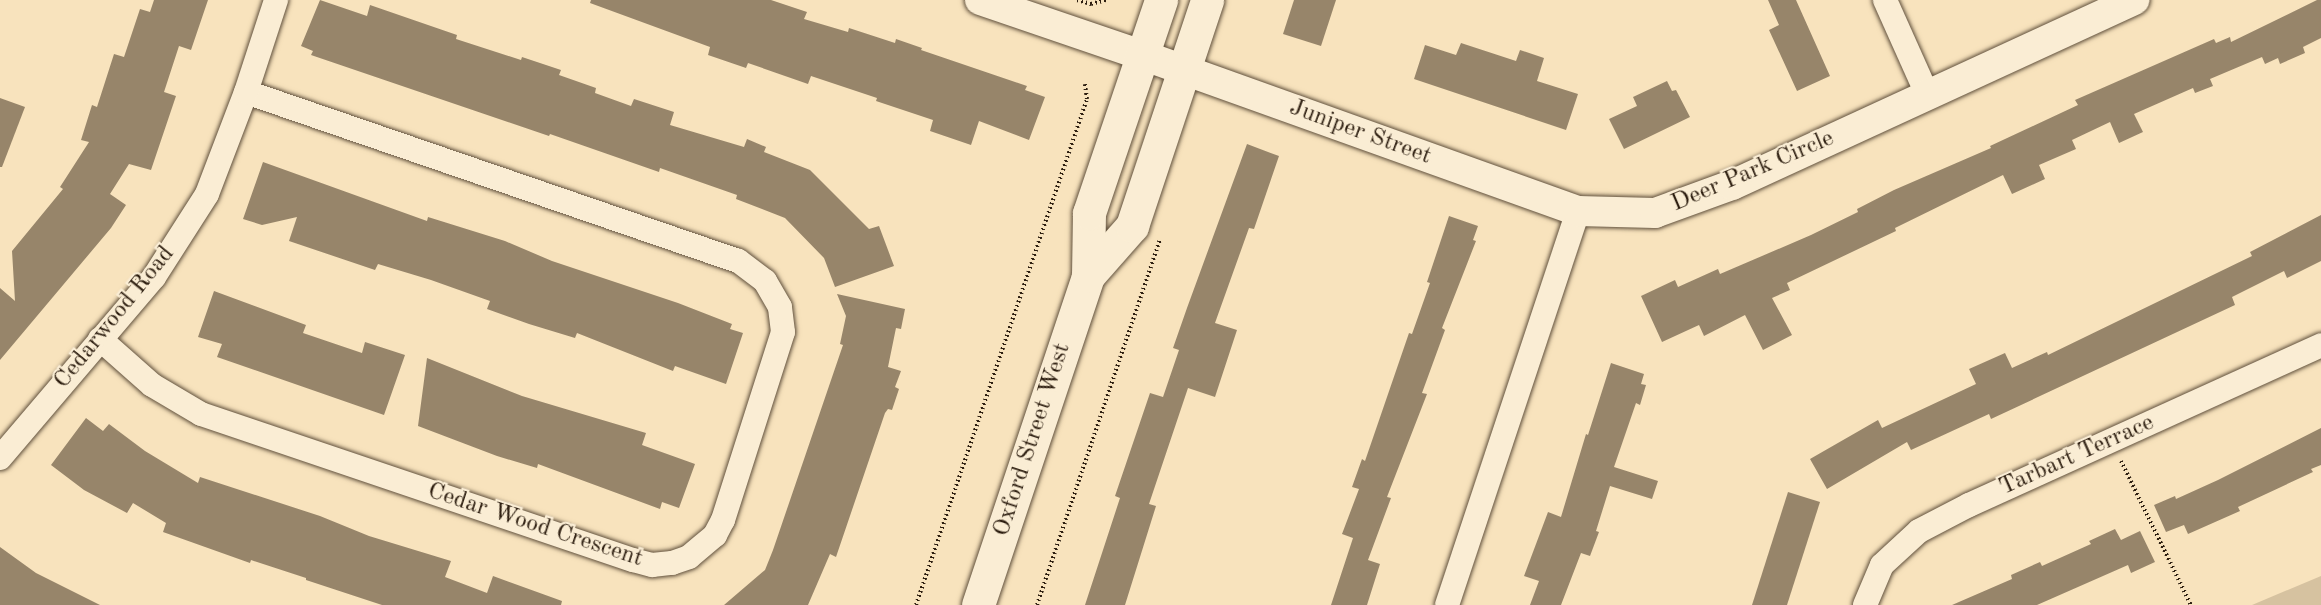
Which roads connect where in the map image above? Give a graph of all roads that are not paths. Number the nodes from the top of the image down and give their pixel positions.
1 (276, 0) edge
2 (980, 0) edge
3 (1161, 0) edge
4 (1207, 0) edge
5 (1885, 0) edge
6 (2134, 0) edge
7 (1142, 55) junction
8 (1184, 69) junction
9 (246, 92) junction
10 (1928, 96) junction
11 (1578, 211) junction
12 (1088, 276) junction
13 (100, 339) junction
14 (2321, 345) edge
15 (0, 458) edge
16 (978, 605) edge
17 (1447, 605) edge
18 (1865, 605) edge

1 - 9 street, Cedarwood Road
2 - 7 street, Juniper Street
3 - 7 main road, Oxford Street West
4 - 8 main road, Oxford Street West
5 - 10 street
6 - 10 street, Deer Park Circle
7 - 8 street, Juniper Street
7 - 12 main road, Oxford Street West
8 - 11 street, Juniper Street
8 - 12 main road, Oxford Street West
9 - 13 street, Cedarwood Road
9 - 13 street, Cedar Wood Crescent
10 - 11 street, Deer Park Circle
11 - 17 street
12 - 16 main road, Oxford Street West
13 - 15 street, Cedarwood Road
14 - 18 street, Tarbart Terrace

